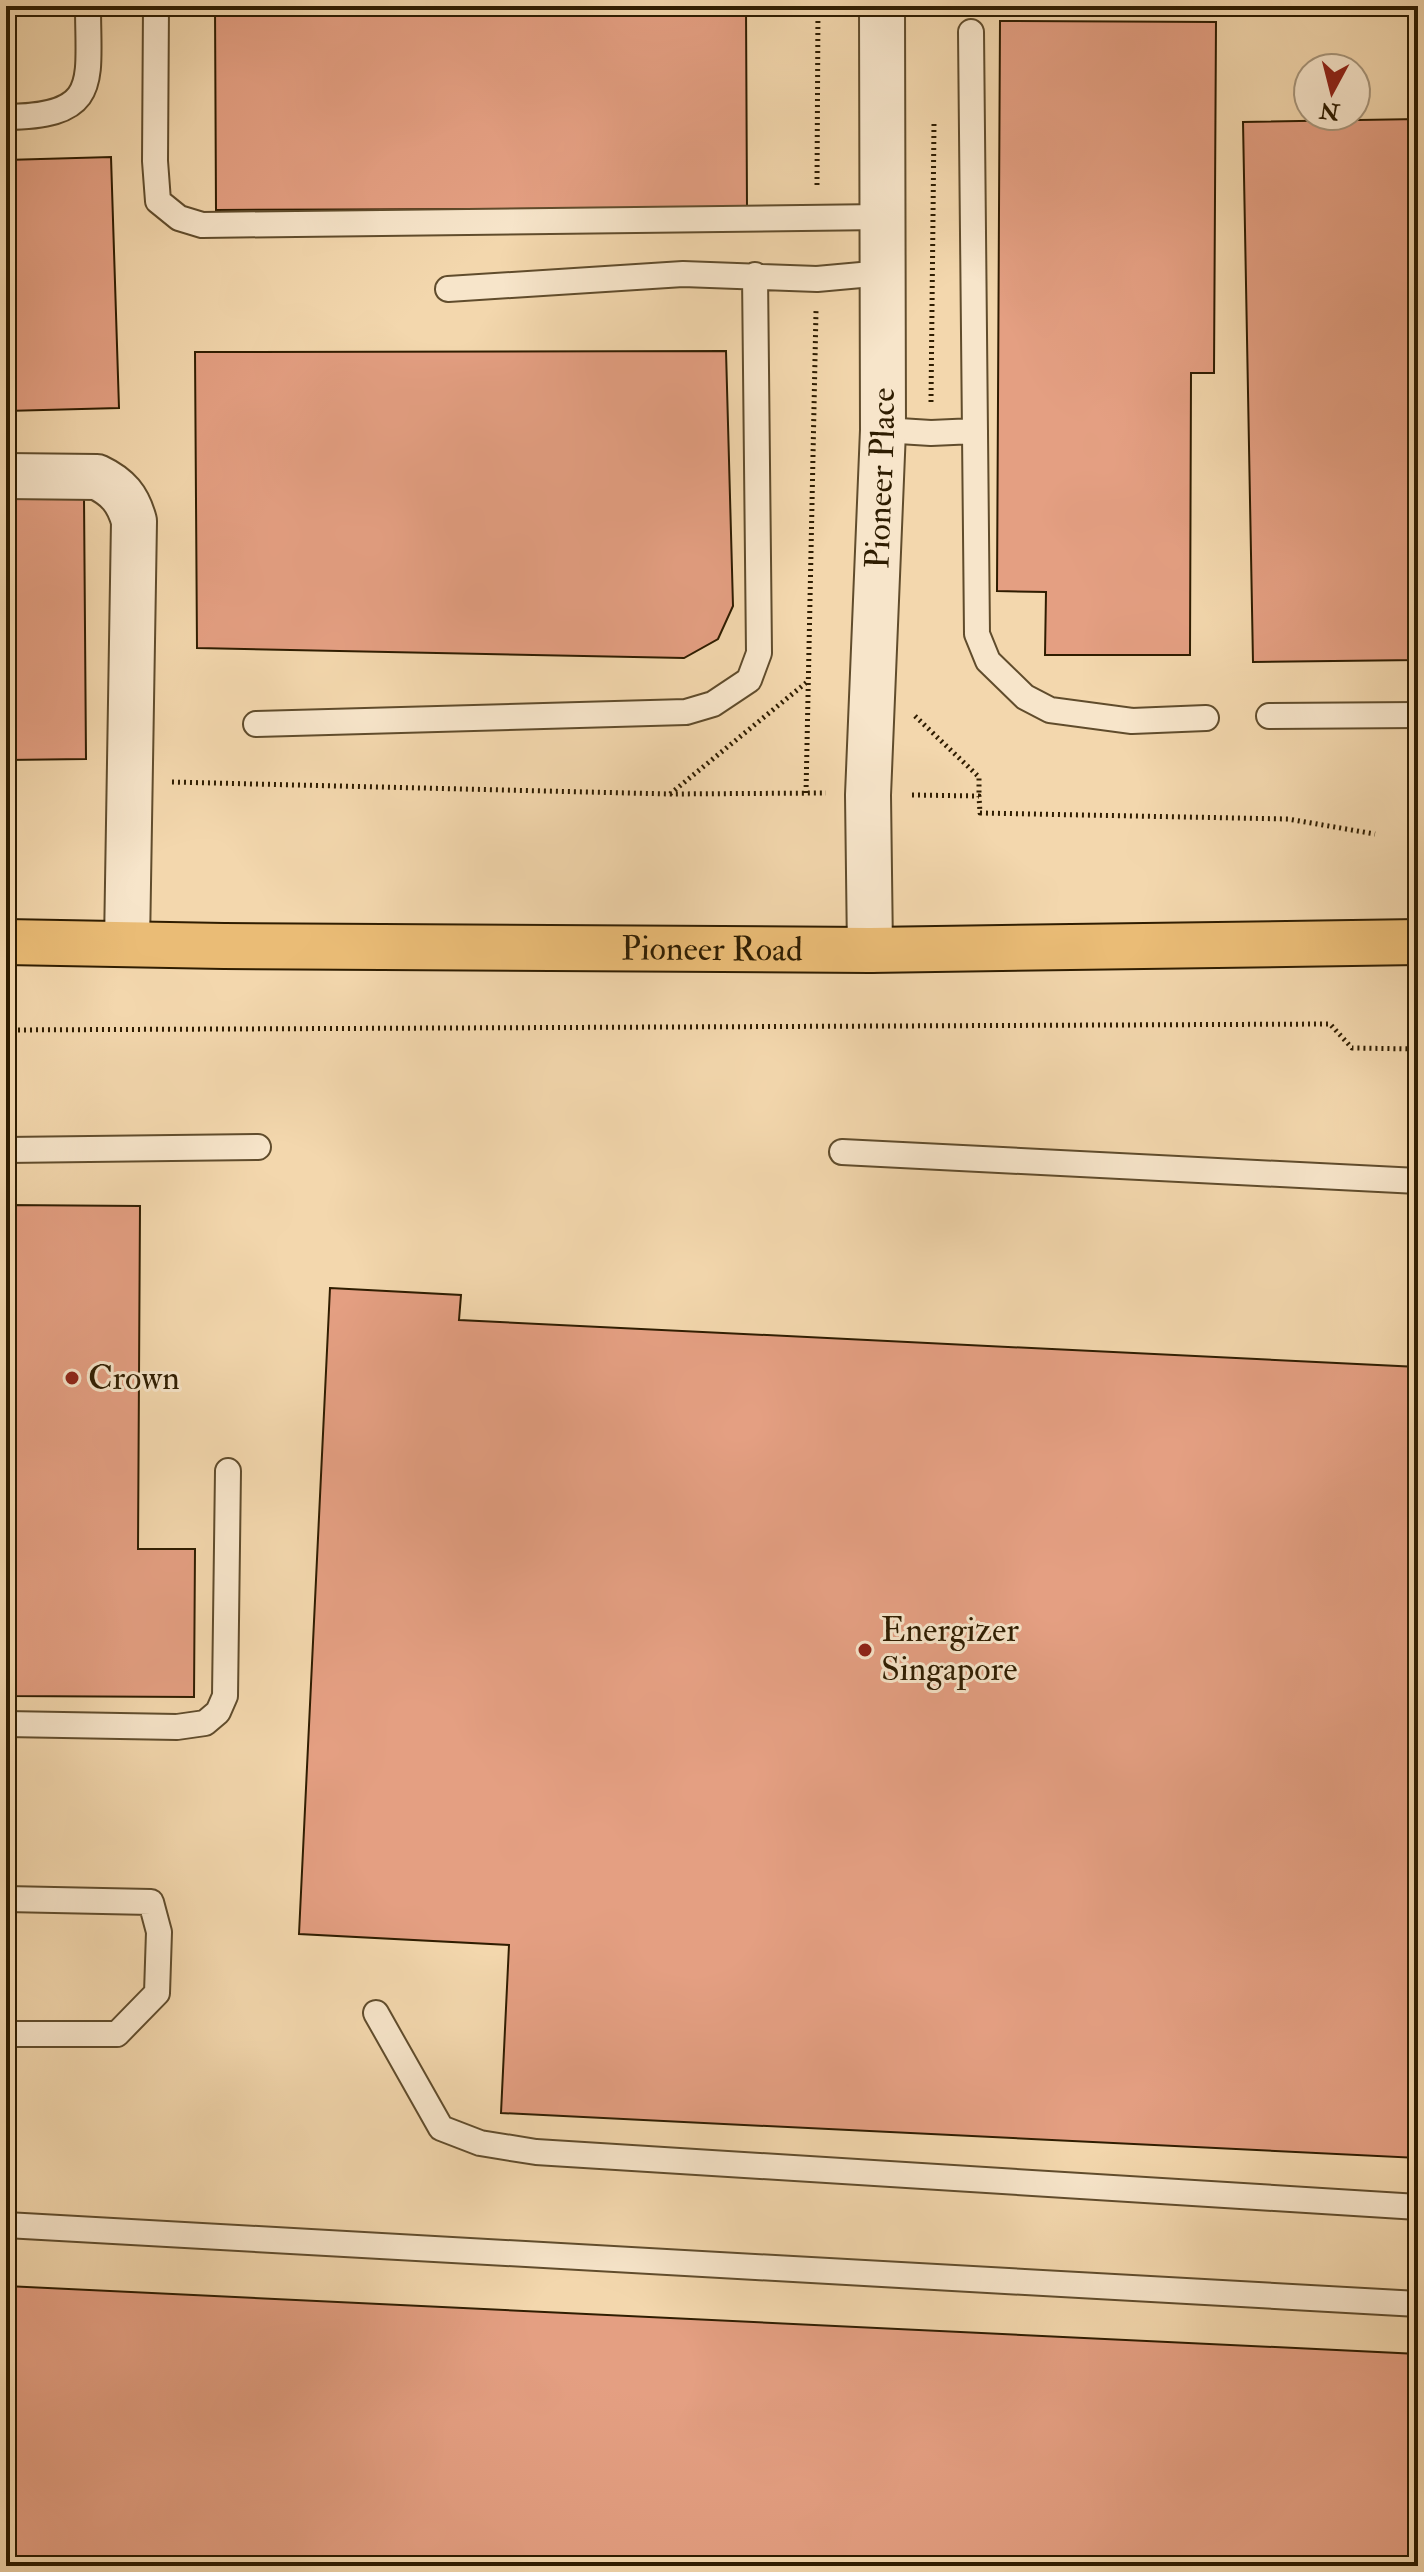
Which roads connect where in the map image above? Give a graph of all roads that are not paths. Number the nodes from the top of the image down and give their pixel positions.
1 (88, 6) edge
2 (156, 6) edge
3 (882, 6) edge
4 (971, 32) dead end
5 (6, 117) edge
6 (882, 217) junction
7 (883, 273) junction
8 (755, 275) junction
9 (448, 289) dead end
10 (883, 430) junction
11 (975, 431) junction
12 (6, 476) edge
13 (1418, 715) edge
14 (1269, 716) dead end
15 (1206, 718) dead end
16 (256, 724) dead end
17 (6, 942) edge
18 (1418, 942) edge
19 (127, 944) junction
20 (870, 950) junction
21 (258, 1147) dead end
22 (6, 1150) edge
23 (842, 1152) dead end
24 (1418, 1181) edge
25 (228, 1471) dead end
26 (6, 1724) edge
27 (6, 1899) edge
28 (376, 2013) dead end
29 (6, 2034) edge
30 (1418, 2207) edge
31 (6, 2225) edge
32 (1418, 2304) edge

1 - 5 lane
2 - 6 lane
3 - 6 street, Pioneer Place
4 - 11 lane
6 - 7 street, Pioneer Place
7 - 8 lane
7 - 10 street, Pioneer Place
8 - 9 lane
8 - 16 lane
10 - 11 lane
10 - 20 street, Pioneer Place
11 - 15 lane
12 - 19 street
13 - 14 lane
17 - 19 main road, Pioneer Road
18 - 20 main road, Pioneer Road
19 - 20 main road, Pioneer Road
21 - 22 lane
23 - 24 lane
25 - 26 lane
27 - 29 lane
28 - 30 lane
31 - 32 lane

